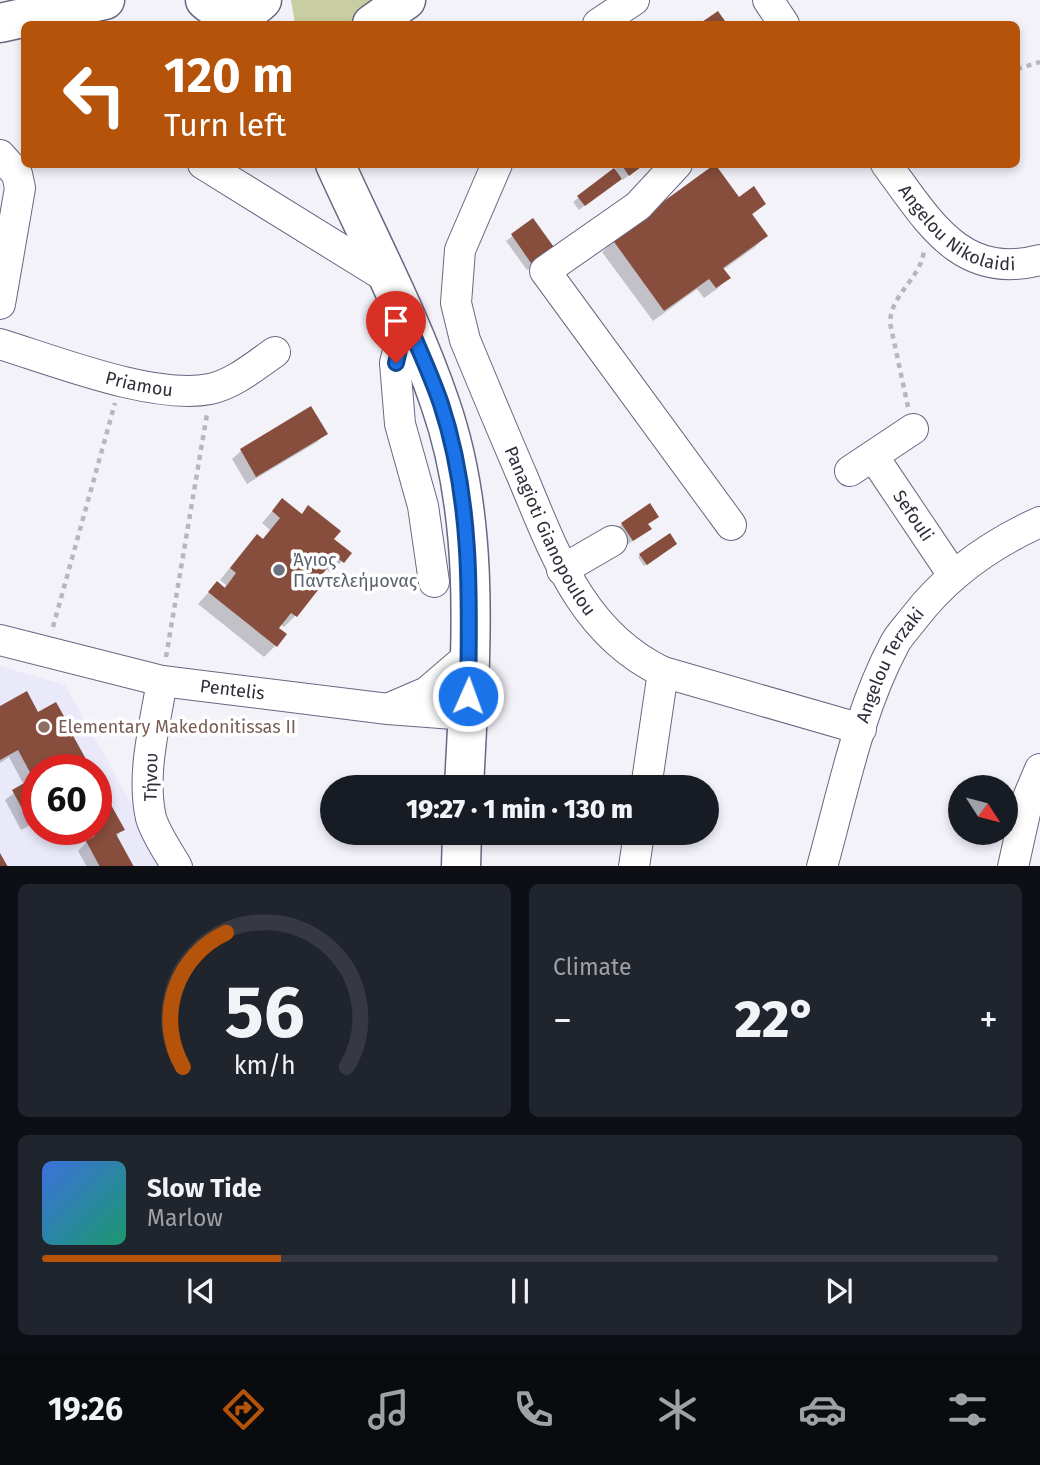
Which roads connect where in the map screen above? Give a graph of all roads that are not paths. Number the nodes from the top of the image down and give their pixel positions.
1 (105, 0) edge
2 (275, 0) edge
3 (406, 0) edge
4 (634, 0) edge
5 (768, 0) edge
6 (22, 14) edge
7 (279, 21) edge
8 (376, 21) edge
9 (602, 21) edge
10 (782, 21) edge
11 (0, 155) edge
12 (209, 168) edge
13 (337, 168) edge
14 (496, 168) edge
15 (673, 168) edge
16 (890, 168) edge
17 (1040, 260) edge
18 (387, 278) junction
19 (0, 304) edge
20 (406, 319) junction
21 (0, 344) edge
22 (275, 352) dead end
23 (913, 429) road end
24 (1040, 522) edge
25 (731, 524) dead end
26 (612, 541) dead end
27 (562, 570) junction
28 (953, 575) junction
29 (434, 582) dead end
30 (0, 640) edge
31 (469, 656) junction
32 (663, 672) junction
33 (162, 681) junction
34 (388, 709) junction
35 (467, 715) junction
36 (861, 729) junction
37 (1040, 769) edge
38 (465, 775) edge
39 (648, 775) edge
40 (462, 845) edge
41 (637, 845) edge
42 (177, 866) edge
43 (461, 866) edge
44 (634, 866) edge
45 (822, 866) edge
46 (1013, 866) edge

1 - 6 main road
2 - 7 main road
3 - 8 main road
4 - 9 street
5 - 10 street
11 - 19 street
12 - 18 street
13 - 18 main road
14 - 27 street, Panagioti Gianopoulou
15 - 25 street
16 - 17 street, Angelou Nikolaidi
18 - 20 main road
20 - 29 street
20 - 31 main road
21 - 22 street, Priamou
23 - 28 street, Sefouli
24 - 28 street, Angelou Terzaki
26 - 27 street
27 - 32 street, Panagioti Gianopoulou
28 - 36 street, Angelou Terzaki
30 - 33 street, Pentelis
31 - 34 street
31 - 35 main road
32 - 36 street, Panagioti Gianopoulou
32 - 39 street
33 - 34 street, Pentelis
33 - 42 street, Τήνου
34 - 35 street, Pentelis
35 - 38 main road
36 - 45 street, Angelou Terzaki
37 - 46 street
40 - 43 main road
41 - 44 street

